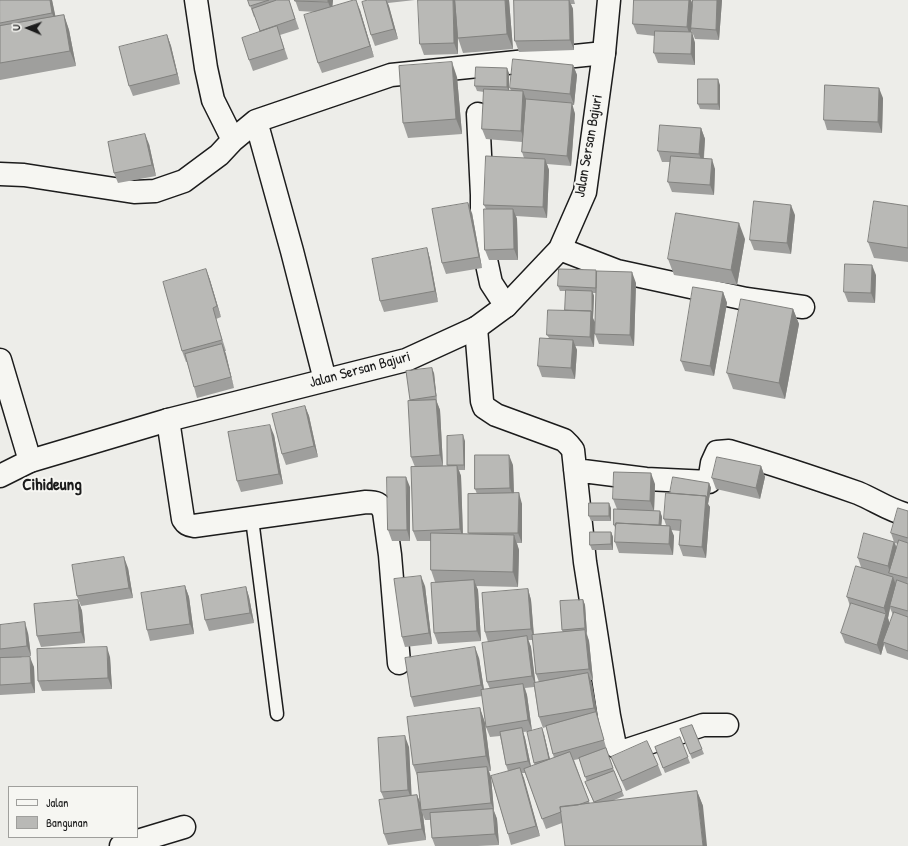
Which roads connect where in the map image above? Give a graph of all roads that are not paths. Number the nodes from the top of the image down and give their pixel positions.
1 (196, 0) edge
2 (608, 0) edge
3 (604, 53) junction
4 (478, 114) dead end
5 (256, 121) junction
6 (233, 140) junction
7 (0, 174) edge
8 (560, 249) junction
9 (506, 306) junction
10 (803, 307) dead end
11 (476, 328) junction
12 (0, 360) edge
13 (325, 380) junction
14 (168, 420) junction
15 (30, 461) junction
16 (575, 470) junction
17 (0, 476) edge
18 (908, 515) edge
19 (252, 519) junction
20 (399, 663) dead end
21 (277, 714) dead end
22 (727, 725) dead end
23 (184, 827) dead end
24 (121, 846) edge

1 - 6 street
2 - 3 street, Jalan Sersan Bajuri
3 - 5 street
3 - 8 street, Jalan Sersan Bajuri
4 - 9 street
5 - 6 street
5 - 13 street
6 - 7 street
8 - 9 street, Jalan Sersan Bajuri
8 - 10 street
9 - 11 street, Jalan Sersan Bajuri
11 - 13 street, Jalan Sersan Bajuri
11 - 16 street
12 - 15 street
13 - 14 street, Jalan Sersan Bajuri
14 - 15 street, Jalan Sersan Bajuri
14 - 19 street
15 - 17 street, Jalan Sersan Bajuri
16 - 18 street
16 - 22 street
19 - 20 street
19 - 21 lane
23 - 24 street

